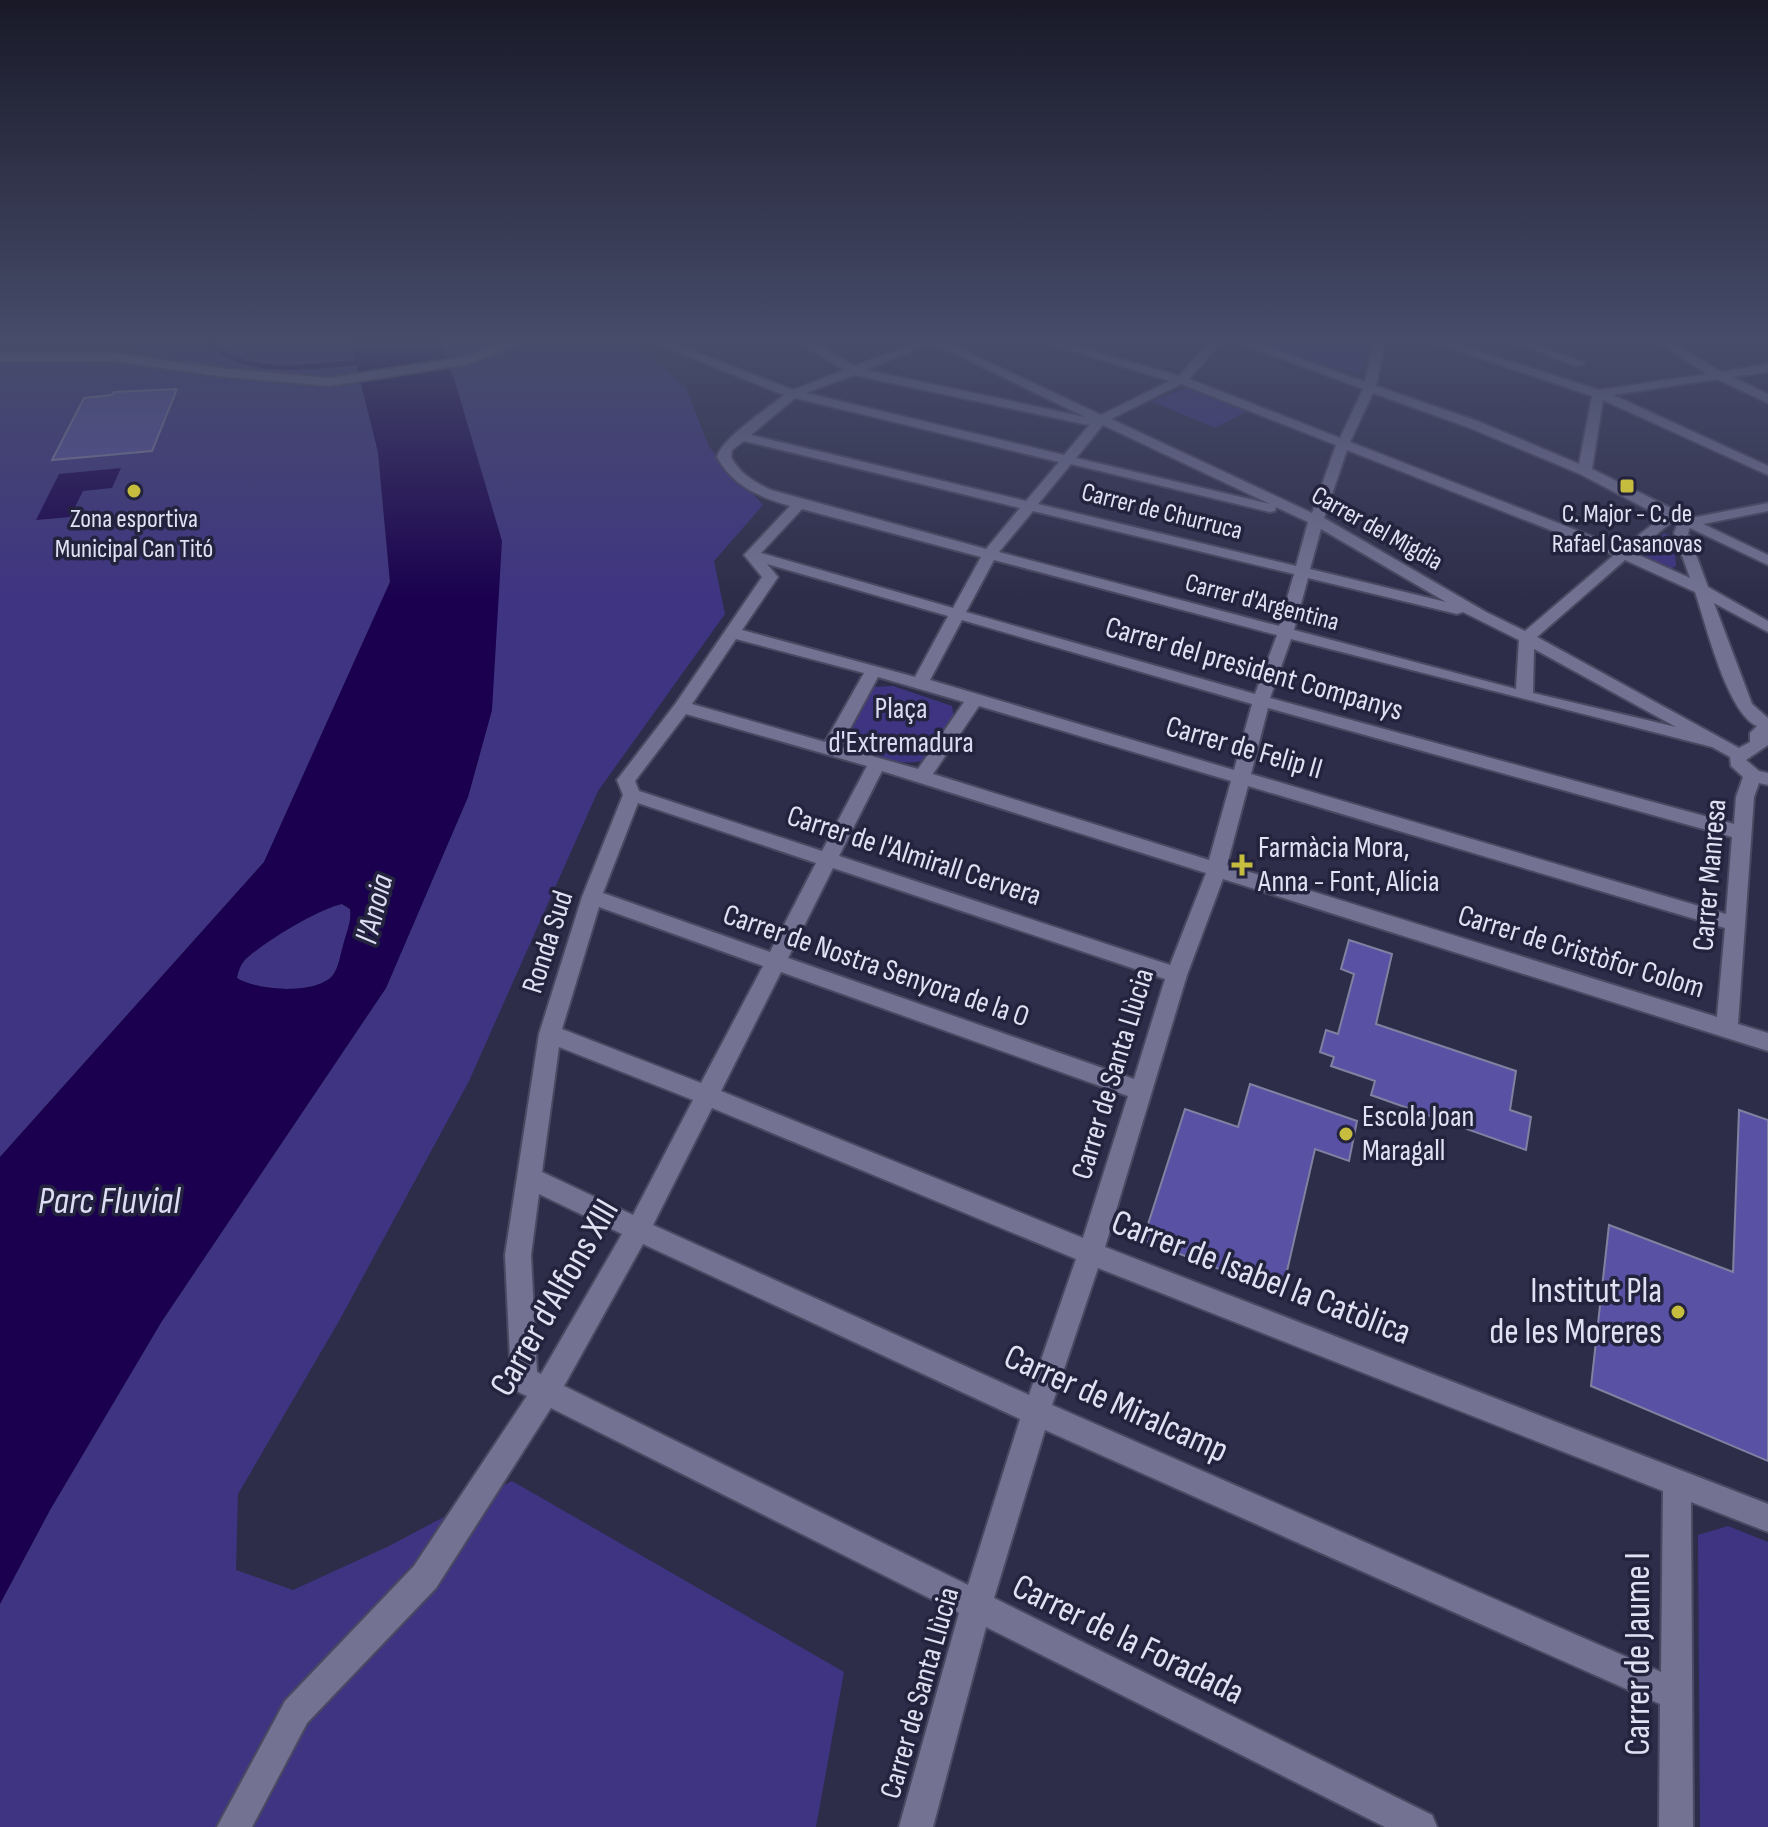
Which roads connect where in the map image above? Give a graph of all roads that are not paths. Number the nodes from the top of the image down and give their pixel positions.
1 (749, 428) edge
2 (940, 428) edge
3 (1093, 428) edge
4 (1118, 428) edge
5 (1303, 428) edge
6 (1350, 428) edge
7 (1483, 428) edge
8 (1591, 428) edge
9 (1675, 428) edge
10 (739, 436) junction
11 (1343, 444) junction
12 (1068, 458) junction
13 (1767, 470) edge
14 (1585, 471) junction
15 (799, 504) junction
16 (1031, 504) junction
17 (1768, 507) edge
18 (1667, 511) junction
19 (1316, 520) junction
20 (1686, 525) junction
21 (1650, 531) junction
22 (1624, 554) junction
23 (751, 555) junction
24 (989, 555) junction
25 (1768, 561) edge
26 (1304, 572) junction
27 (1701, 589) junction
28 (958, 614) junction
29 (1480, 615) junction
30 (1768, 627) edge
31 (734, 633) junction
32 (1285, 634) junction
33 (1527, 638) junction
34 (873, 672) junction
35 (920, 683) junction
36 (1524, 696) junction
37 (974, 700) junction
38 (1261, 701) junction
39 (682, 707) junction
40 (1768, 726) edge
41 (1713, 742) junction
42 (830, 749) junction
43 (1739, 755) junction
44 (877, 763) junction
45 (1760, 777) edge
46 (921, 778) junction
47 (1239, 778) junction
48 (632, 795) junction
49 (1742, 833) junction
50 (830, 859) junction
51 (1216, 871) junction
52 (592, 897) junction
53 (1736, 924) junction
54 (774, 963) junction
55 (1177, 975) junction
56 (1727, 1029) junction
57 (550, 1034) junction
58 (1768, 1042) edge
59 (1140, 1091) junction
60 (705, 1093) junction
61 (528, 1177) junction
62 (638, 1230) junction
63 (1091, 1253) junction
64 (547, 1389) junction
65 (1037, 1410) junction
66 (1677, 1482) junction
67 (1768, 1518) edge
68 (976, 1607) junction
69 (1676, 1695) junction
70 (234, 1827) edge
71 (916, 1827) edge
72 (1420, 1827) edge
73 (1676, 1827) edge

1 - 10 street
2 - 12 street
3 - 12 street
4 - 19 street, Carrer del Migdia
5 - 11 street
6 - 11 street, Carrer de Santa Llùcia
7 - 14 street
8 - 14 street
9 - 13 street
10 - 15 street, Carrer d'Argentina
10 - 16 street, Carrer de Churruca
11 - 19 street, Carrer de Santa Llùcia
11 - 22 street
12 - 16 street
12 - 19 street
14 - 18 street
15 - 23 street
15 - 24 street, Carrer d'Argentina
16 - 24 street
16 - 26 street, Carrer de Churruca
17 - 20 street
18 - 20 street
18 - 21 street
19 - 26 street, Carrer de Santa Llùcia
19 - 29 street, Carrer del Migdia
20 - 21 street
20 - 25 street
20 - 27 street
21 - 22 street
22 - 27 street
22 - 33 street
23 - 28 street, Carrer del president Companys
23 - 31 street, Ronda Sud
24 - 28 street
24 - 32 street, Carrer d'Argentina
26 - 29 street, Carrer de Churruca
26 - 32 street, Carrer de Santa Llùcia
27 - 30 street
27 - 40 street
28 - 35 street
28 - 38 street, Carrer del president Companys
29 - 33 street, Carrer del Migdia
31 - 34 street, Carrer de Felip II
31 - 39 street, Ronda Sud
32 - 36 street, Carrer d'Argentina
32 - 38 street, Carrer de Santa Llùcia
33 - 36 street
33 - 41 street, Carrer del Migdia
34 - 35 street, Carrer de Felip II
34 - 42 street
35 - 37 street, Carrer de Felip II
36 - 41 street, Carrer d'Argentina
37 - 46 street
37 - 47 street, Carrer de Felip II
38 - 47 street, Carrer de Santa Llùcia
38 - 49 street, Carrer del president Companys
39 - 42 street, Carrer de Cristòfor Colom
39 - 48 street, Ronda Sud
40 - 43 street
41 - 43 street, Carrer del Migdia
42 - 44 street, Carrer de Cristòfor Colom
43 - 45 street
44 - 46 street, Carrer de Cristòfor Colom
44 - 50 street, Carrer d'Alfons XIII
45 - 49 street, Carrer Manresa
46 - 51 street, Carrer de Cristòfor Colom
47 - 51 street, Carrer de Santa Llùcia
47 - 53 street, Carrer de Felip II
48 - 50 street, Carrer de l'Almirall Cervera
48 - 52 street, Ronda Sud
49 - 53 street, Carrer Manresa
50 - 54 street, Carrer d'Alfons XIII
50 - 55 street, Carrer de l'Almirall Cervera
51 - 55 street, Carrer de Santa Llùcia
51 - 56 street, Carrer de Cristòfor Colom
52 - 54 street, Carrer de Nostra Senyora de la O
52 - 57 street, Ronda Sud
53 - 56 street, Carrer Manresa
54 - 59 street, Carrer de Nostra Senyora de la O
54 - 60 street, Carrer d'Alfons XIII
55 - 59 street, Carrer de Santa Llùcia
56 - 58 street, Carrer de Cristòfor Colom
57 - 60 street, Carrer de Isabel la Catòlica
57 - 61 street, Ronda Sud
59 - 63 street, Carrer de Santa Llùcia
60 - 62 street, Carrer d'Alfons XIII
60 - 63 street, Carrer de Isabel la Catòlica
61 - 62 street, Carrer de Miralcamp
61 - 64 street, Ronda Sud
62 - 64 street, Carrer d'Alfons XIII
62 - 65 street, Carrer de Miralcamp
63 - 65 street, Carrer de Santa Llùcia
63 - 66 street, Carrer de Isabel la Catòlica
64 - 68 street, Carrer de la Foradada
64 - 70 street, Carrer d'Alfons XIII
65 - 68 street, Carrer de Santa Llùcia
65 - 69 street, Carrer de Miralcamp
66 - 67 street, Carrer de Isabel la Catòlica
66 - 69 street, Carrer de Jaume I
68 - 71 street, Carrer de Santa Llùcia
68 - 72 street, Carrer de la Foradada
69 - 73 street, Carrer de Jaume I

